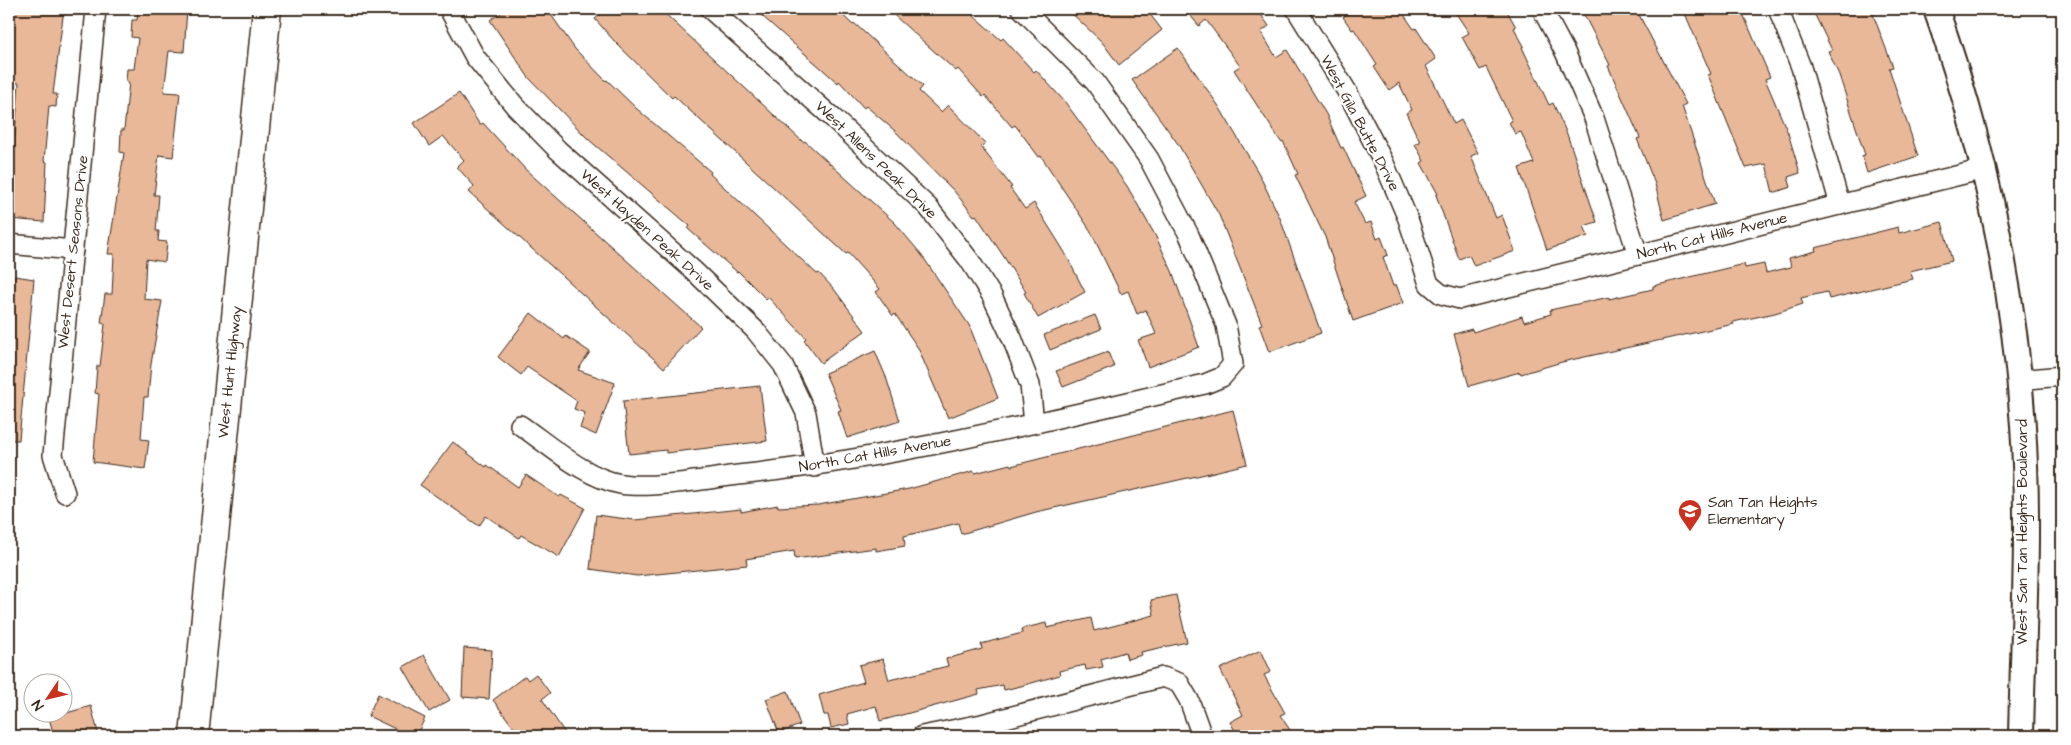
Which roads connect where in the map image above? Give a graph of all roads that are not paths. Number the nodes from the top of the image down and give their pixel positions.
1 (96, 9) edge
2 (267, 9) edge
3 (449, 9) edge
4 (710, 9) edge
5 (1022, 9) edge
6 (1296, 9) edge
7 (1542, 9) edge
8 (1778, 9) edge
9 (1936, 9) edge
10 (1984, 169) junction
11 (1840, 204) junction
12 (9, 244) edge
13 (73, 250) junction
14 (1638, 255) junction
15 (1440, 294) joint
16 (2062, 376) edge
17 (2018, 380) junction
18 (1034, 424) junction
19 (520, 425) dead end
20 (815, 466) junction
21 (65, 493) dead end
22 (983, 730) edge
23 (194, 736) edge
24 (922, 736) edge
25 (1202, 736) edge
26 (2021, 736) edge

1 - 13 street, West Desert Seasons Drive
2 - 23 main road, West Hunt Highway
3 - 20 street, West Hayden Peak Drive
4 - 18 street, West Allens Peak Drive
5 - 18 street, North Cat Hills Avenue
6 - 15 street, West Gila Butte Drive
7 - 14 street
8 - 11 street
9 - 10 street, West San Tan Heights Boulevard
10 - 11 street, North Cat Hills Avenue
10 - 17 street, West San Tan Heights Boulevard
11 - 14 street, North Cat Hills Avenue
12 - 13 street
13 - 21 street, West Desert Seasons Drive
14 - 15 street, North Cat Hills Avenue
16 - 17 street
17 - 26 street, West San Tan Heights Boulevard
18 - 20 street, North Cat Hills Avenue
19 - 20 street, North Cat Hills Avenue
22 - 24 street
22 - 25 street

